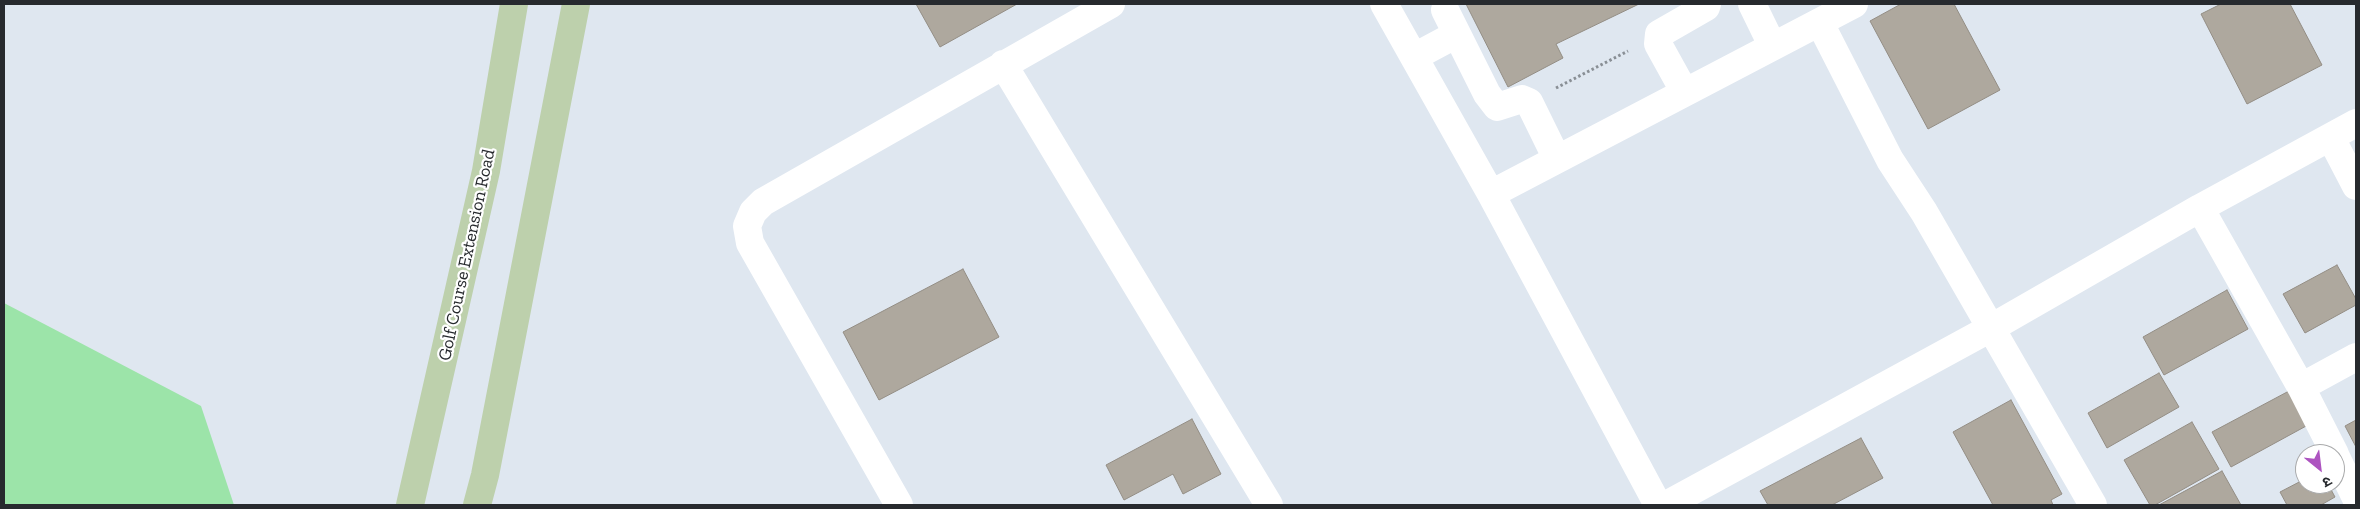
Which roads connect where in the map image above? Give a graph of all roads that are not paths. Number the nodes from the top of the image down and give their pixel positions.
1 (514, 4) edge
2 (576, 4) edge
3 (1111, 4) edge
4 (1707, 4) edge
5 (1752, 4) edge
6 (1854, 4) edge
7 (1387, 5) edge
8 (1445, 10) dead end
9 (1078, 12) edge
10 (1820, 23) junction
11 (1457, 34) junction
12 (1772, 45) junction
13 (1414, 58) junction
14 (1003, 64) junction
15 (1684, 91) junction
16 (2356, 123) edge
17 (2330, 138) junction
18 (1557, 158) junction
19 (2356, 186) edge
20 (1491, 194) junction
21 (2200, 208) junction
22 (1991, 328) junction
23 (2356, 357) edge
24 (2301, 387) junction
25 (2330, 444) edge
26 (2345, 475) edge
27 (2356, 498) edge
28 (410, 505) edge
29 (477, 505) edge
30 (899, 505) edge
31 (1269, 505) edge
32 (1658, 505) edge
33 (1666, 505) edge
34 (2093, 505) edge

1 - 28 main road, Golf Course Extension Road
2 - 29 main road
3 - 9 street
4 - 15 street
5 - 12 street
6 - 10 street
7 - 13 street
8 - 11 street
9 - 14 street
10 - 12 street
10 - 22 street
11 - 13 street
11 - 18 street
12 - 15 street
13 - 20 street
14 - 30 street
14 - 31 street
15 - 18 street
16 - 17 street
17 - 19 street
17 - 21 street
18 - 20 street
20 - 32 street
21 - 22 street
21 - 24 street
22 - 33 street
22 - 34 street
23 - 24 street
24 - 25 street
26 - 27 street

